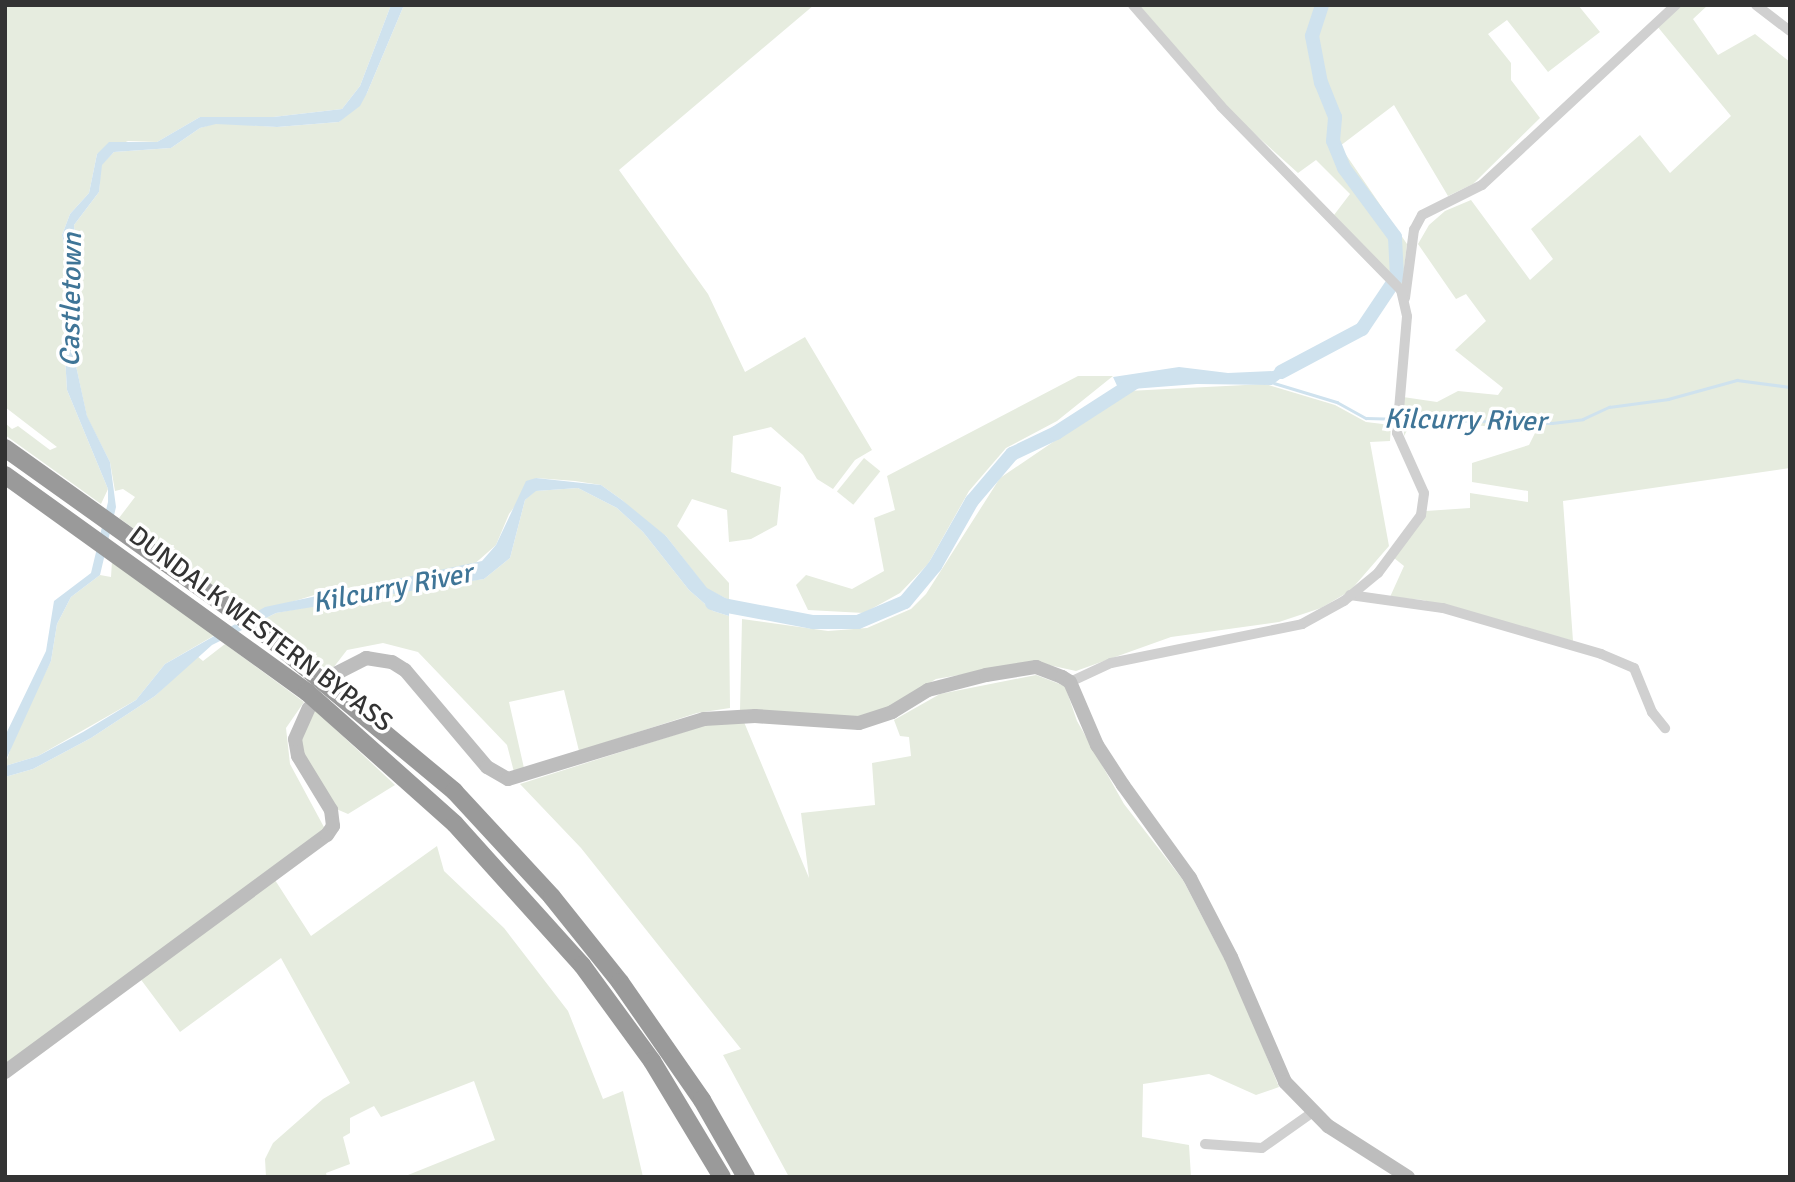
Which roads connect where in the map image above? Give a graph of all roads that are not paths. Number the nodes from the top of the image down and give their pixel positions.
1 (1133, 5) edge
2 (1676, 5) edge
3 (1756, 5) edge
4 (1790, 31) edge
5 (1403, 294) junction
6 (5, 448) edge
7 (5, 475) edge
8 (1350, 596) junction
9 (337, 673) dead end
10 (1070, 682) junction
11 (309, 708) dead end
12 (1665, 728) dead end
13 (5, 1072) edge
14 (1313, 1112) junction
15 (1205, 1144) dead end
16 (722, 1177) edge
17 (746, 1177) edge
18 (1408, 1177) edge

1 - 5 street
2 - 5 street
3 - 4 street
5 - 8 street
6 - 17 highway, DUNDALK WESTERN BYPASS
7 - 16 highway, DUNDALK WESTERN BYPASS
8 - 10 street
8 - 12 street
9 - 10 street
10 - 14 street
11 - 13 street
14 - 15 street
14 - 18 street

